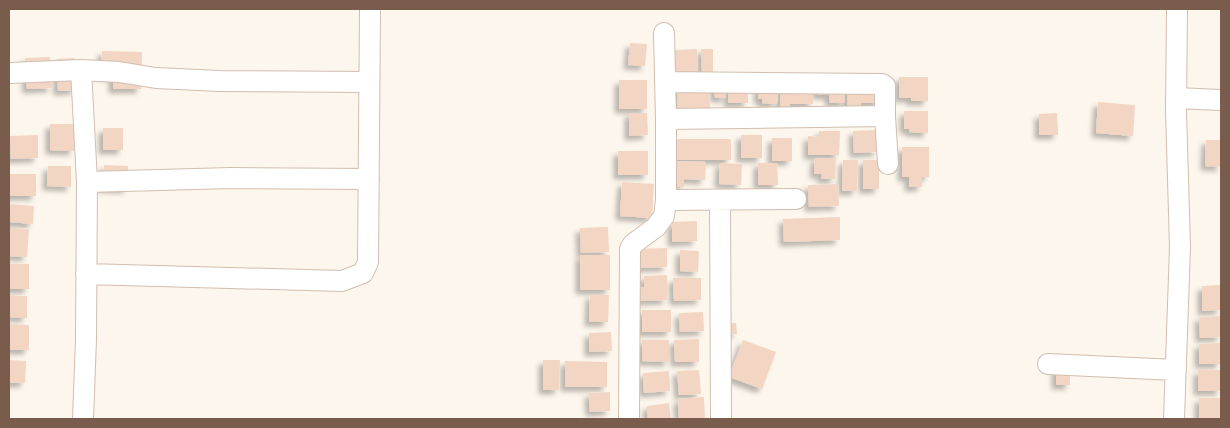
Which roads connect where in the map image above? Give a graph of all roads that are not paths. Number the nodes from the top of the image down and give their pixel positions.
1 (370, 9) edge
2 (1177, 9) edge
3 (664, 33) dead end
4 (81, 70) junction
5 (9, 73) edge
6 (370, 82) junction
7 (665, 82) junction
8 (1176, 98) junction
9 (1221, 100) edge
10 (885, 116) junction
11 (666, 119) junction
12 (888, 164) dead end
13 (369, 179) junction
14 (87, 182) junction
15 (796, 199) dead end
16 (666, 200) junction
17 (720, 200) junction
18 (86, 274) junction
19 (1048, 364) dead end
20 (1176, 370) junction
21 (83, 419) edge
22 (629, 419) edge
23 (721, 419) edge
24 (1174, 419) edge

1 - 6 street
2 - 8 street
3 - 7 street
4 - 5 street
4 - 6 street
4 - 14 street
6 - 13 street
7 - 10 street
7 - 11 street
8 - 9 street
8 - 20 street
10 - 11 street
10 - 12 street
11 - 16 street
13 - 14 street
13 - 18 street
14 - 18 street
15 - 17 street
16 - 17 street
16 - 22 street
17 - 23 street
18 - 21 street
19 - 20 street
20 - 24 street

